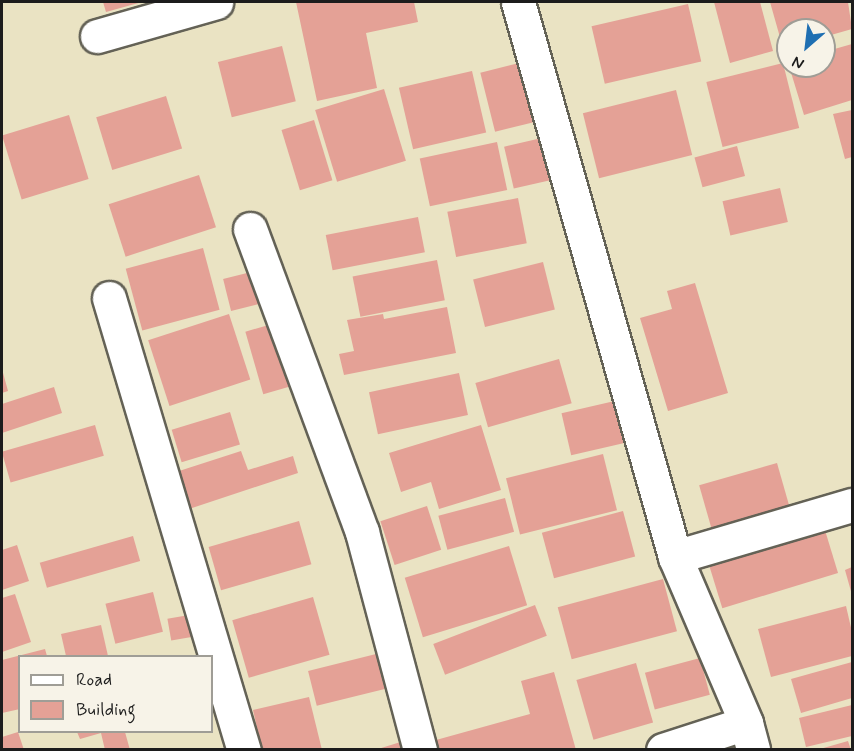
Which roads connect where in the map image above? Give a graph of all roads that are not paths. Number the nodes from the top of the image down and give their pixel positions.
1 (216, 2) edge
2 (518, 2) edge
3 (98, 36) dead end
4 (250, 229) dead end
5 (109, 298) dead end
6 (852, 505) edge
7 (675, 557) junction
8 (750, 736) edge
9 (244, 750) edge
10 (420, 750) edge
11 (663, 750) edge

1 - 3 street
2 - 7 street
4 - 10 street
5 - 9 street
6 - 7 street
7 - 8 street
8 - 11 street

